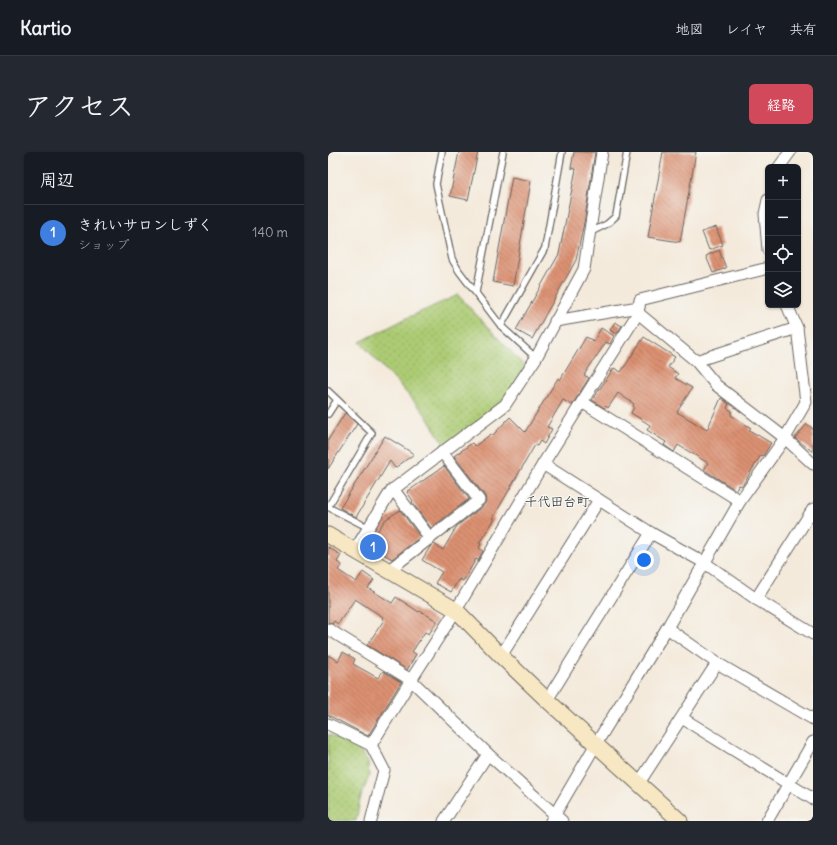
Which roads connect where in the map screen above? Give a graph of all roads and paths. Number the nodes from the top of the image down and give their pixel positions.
1 (442, 152) edge
2 (503, 152) edge
3 (562, 152) edge
4 (602, 152) edge
5 (627, 152) edge
6 (790, 152) edge
7 (781, 164) edge
8 (589, 233) junction
9 (765, 269) edge
10 (476, 292) junction
11 (788, 308) edge
12 (638, 310) junction
13 (555, 321) junction
14 (501, 326) junction
15 (797, 328) junction
16 (536, 358) junction
17 (696, 361) junction
18 (328, 391) edge
19 (337, 400) junction
20 (582, 402) junction
21 (328, 414) edge
22 (785, 438) junction
23 (442, 452) junction
24 (543, 464) junction
25 (813, 464) edge
26 (393, 489) junction
27 (600, 500) junction
28 (740, 501) junction
29 (328, 507) edge
30 (813, 509) edge
31 (369, 528) junction
32 (651, 533) junction
33 (328, 535) edge
34 (430, 538) junction
35 (355, 550) junction
36 (705, 563) junction
37 (389, 570) junction
38 (756, 599) junction
39 (456, 610) junction
40 (667, 628) junction
41 (328, 629) edge
42 (811, 629) edge
43 (501, 656) junction
44 (717, 663) junction
45 (410, 680) junction
46 (547, 700) junction
47 (682, 718) junction
48 (813, 719) edge
49 (328, 724) edge
50 (813, 742) edge
51 (596, 744) junction
52 (371, 745) junction
53 (488, 754) junction
54 (639, 783) junction
55 (788, 783) junction
56 (813, 799) edge
57 (556, 819) edge
58 (371, 821) edge
59 (444, 821) edge
60 (680, 821) edge
61 (767, 821) edge

1 - 10 lane
2 - 10 lane
3 - 14 lane
4 - 8 street
5 - 8 lane
6 - 7 street
8 - 13 street
9 - 12 street
10 - 14 lane
11 - 15 street
12 - 13 street
12 - 17 street
12 - 20 street
13 - 16 street
14 - 16 lane
15 - 17 street
15 - 22 street
16 - 23 street
17 - 22 street
18 - 19 lane
19 - 21 lane
19 - 29 lane
20 - 24 street
20 - 28 street
22 - 25 street
22 - 28 street
23 - 26 street
23 - 34 street
24 - 27 street
24 - 39 street
26 - 31 street
26 - 34 street
27 - 32 street
27 - 43 street
28 - 36 street
29 - 31 lane
30 - 38 street
31 - 35 street
32 - 36 street
32 - 46 street
33 - 35 street
34 - 37 street
35 - 37 street
36 - 38 street
36 - 40 street
37 - 39 street
38 - 42 street
39 - 43 street
39 - 45 street
40 - 44 street
40 - 51 street
41 - 45 street
43 - 46 street
44 - 47 street
44 - 48 street
45 - 52 street
45 - 53 street
46 - 51 street
47 - 54 street
47 - 55 street
49 - 52 street
50 - 55 street
51 - 54 street
51 - 57 street
52 - 58 street
53 - 57 street
53 - 59 street
54 - 60 street
55 - 56 street
55 - 61 street

